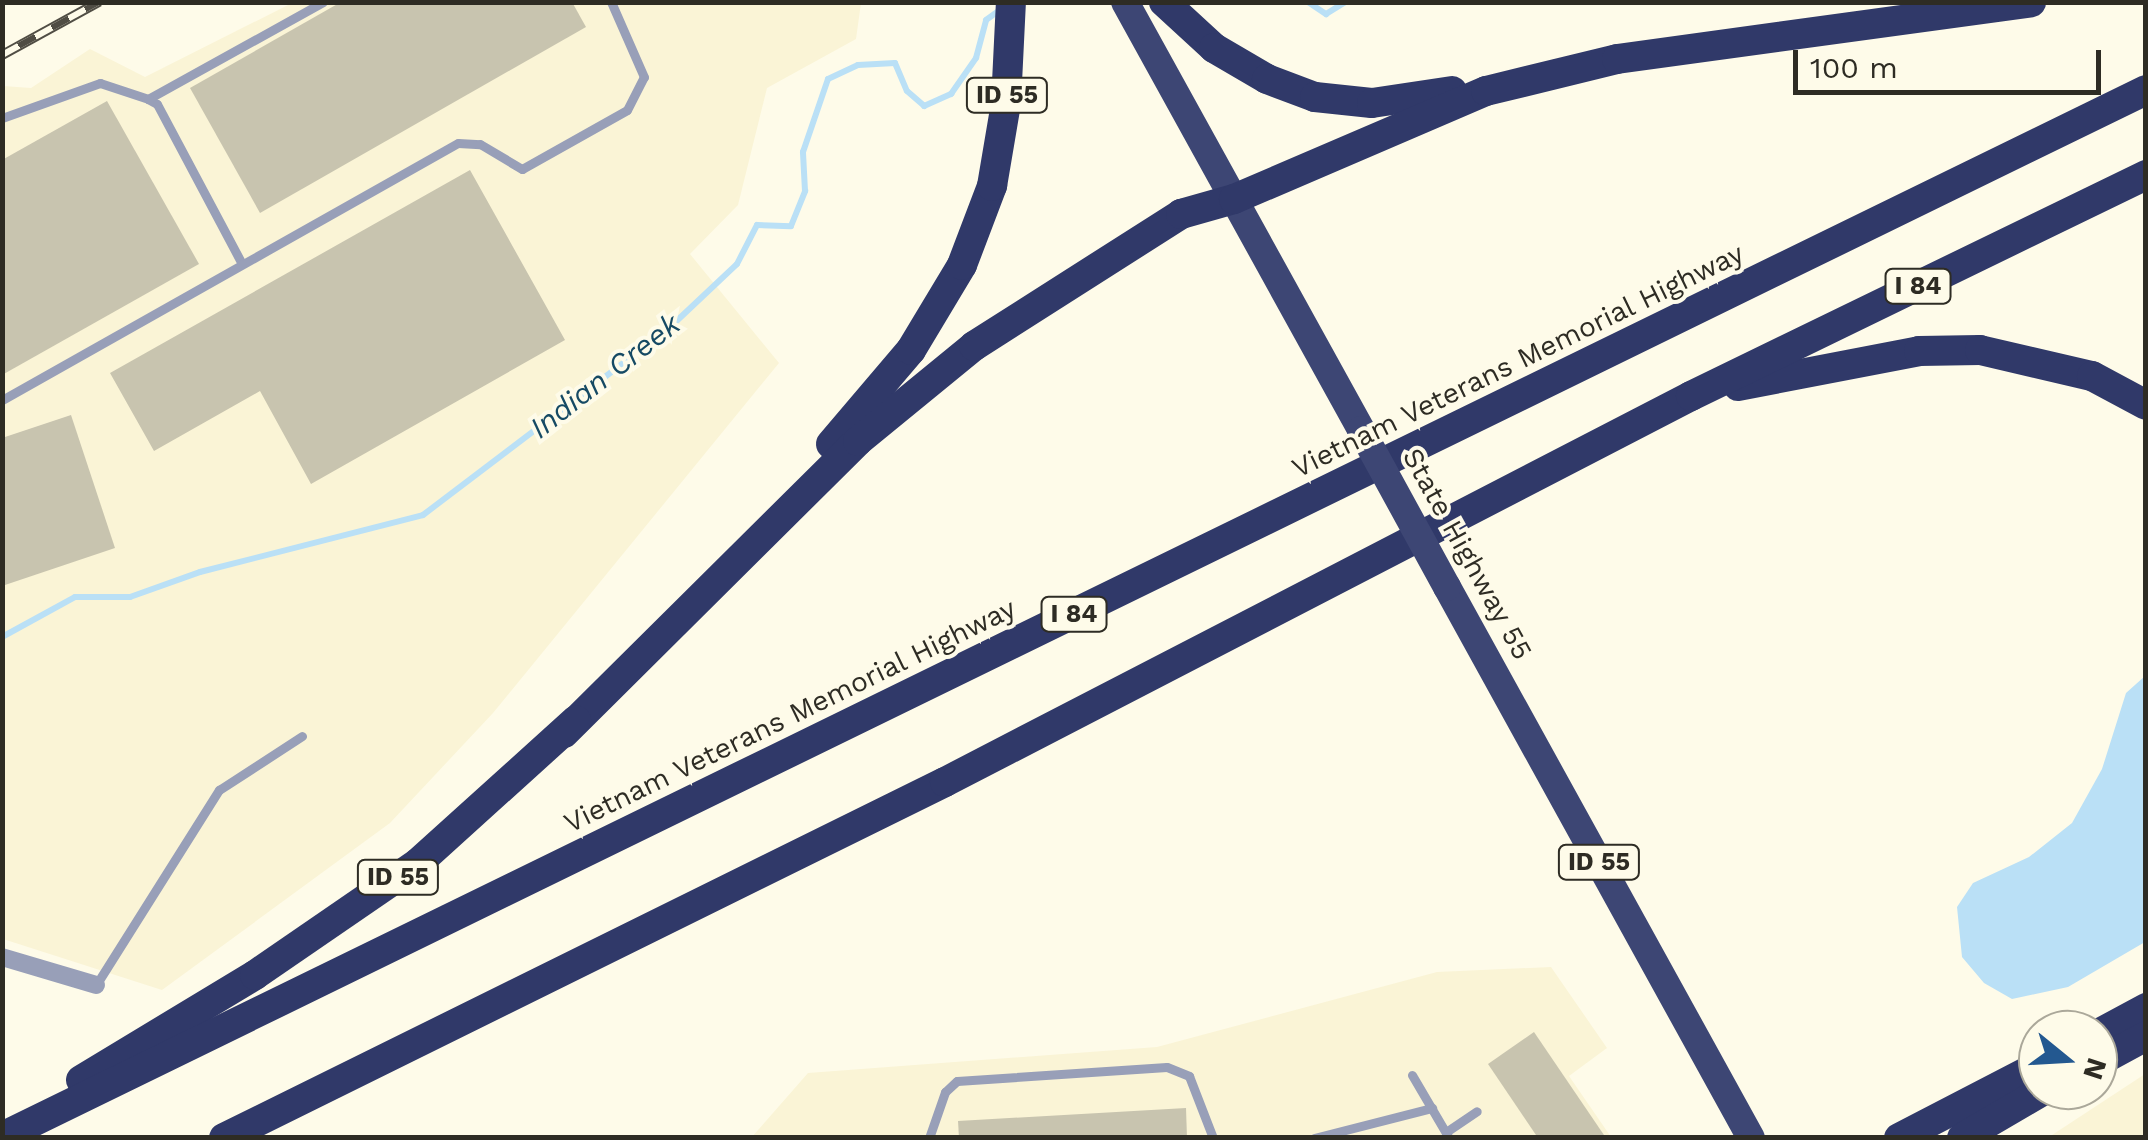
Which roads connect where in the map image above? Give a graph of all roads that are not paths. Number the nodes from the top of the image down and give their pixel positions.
1 (323, 2) edge
2 (611, 2) edge
3 (1011, 2) edge
4 (1125, 2) edge
5 (1164, 2) edge
6 (2031, 2) edge
7 (1872, 24) junction
8 (2146, 90) edge
9 (148, 99) junction
10 (2, 118) edge
11 (2146, 175) edge
12 (1234, 199) junction
13 (241, 262) junction
14 (1691, 396) junction
15 (2, 400) edge
16 (2146, 405) edge
17 (564, 733) junction
18 (302, 736) dead end
19 (2, 957) edge
20 (96, 985) joint
21 (2146, 1008) edge
22 (2118, 1023) edge
23 (2146, 1036) edge
24 (2118, 1051) edge
25 (1412, 1076) dead end
26 (2018, 1076) edge
27 (2018, 1105) edge
28 (1432, 1108) junction
29 (1477, 1111) dead end
30 (2, 1126) edge
31 (1448, 1135) edge
32 (2, 1137) edge
33 (224, 1138) edge
34 (929, 1138) edge
35 (1213, 1138) edge
36 (1314, 1138) edge
37 (1751, 1138) edge
38 (1899, 1138) edge
39 (1962, 1138) edge

1 - 9 lane
2 - 13 lane
3 - 17 highway, ID 55
4 - 12 highway, State Highway 55 / ID 55
5 - 7 highway
6 - 7 highway
7 - 12 highway
8 - 32 highway, Vietnam Veterans Memorial Highway / I 84
9 - 10 lane
9 - 13 lane
11 - 14 highway, I 84
12 - 17 highway
12 - 37 highway, State Highway 55 / ID 55, bridge
13 - 15 lane
14 - 16 highway
14 - 33 highway, I 84
17 - 30 highway, ID 55
18 - 20 lane
19 - 20 street
21 - 22 highway
23 - 24 highway
25 - 28 lane
26 - 38 highway
27 - 39 highway
28 - 31 lane
28 - 36 lane
29 - 31 lane
34 - 35 lane

